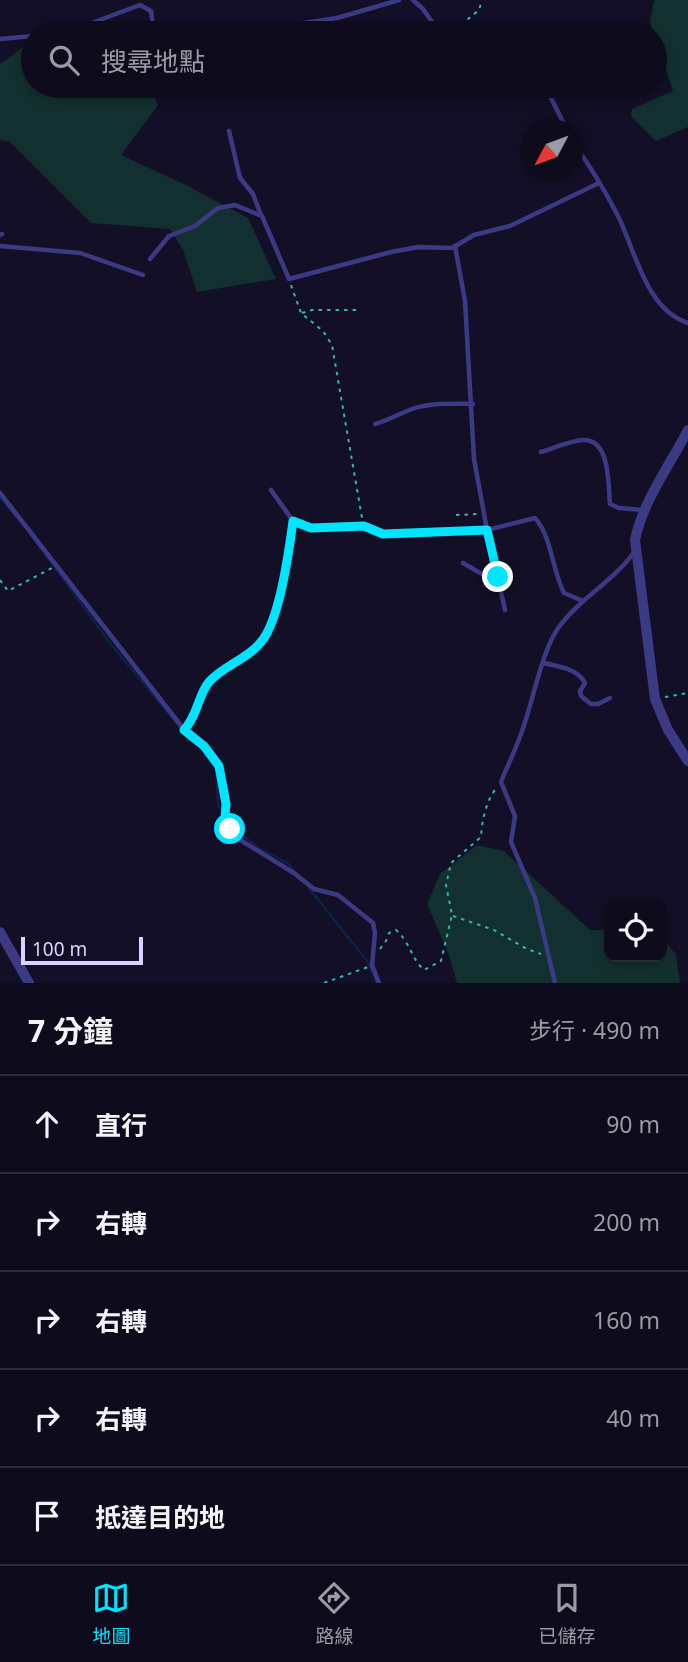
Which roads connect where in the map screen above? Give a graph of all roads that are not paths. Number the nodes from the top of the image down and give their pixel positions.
1 (399, 0) edge
2 (413, 0) edge
3 (97, 21) edge
4 (152, 21) edge
5 (317, 21) edge
6 (431, 21) edge
7 (21, 37) edge
8 (0, 39) edge
9 (551, 98) edge
10 (562, 119) edge
11 (229, 131) dead end
12 (583, 158) edge
13 (599, 183) junction
14 (261, 216) junction
15 (0, 246) edge
16 (455, 246) junction
17 (150, 260) dead end
18 (143, 275) dead end
19 (688, 323) edge
20 (473, 404) junction
21 (375, 424) dead end
22 (688, 430) edge
23 (541, 452) dead end
24 (271, 490) dead end
25 (0, 493) edge
26 (647, 510) junction
27 (487, 530) junction
28 (635, 551) junction
29 (463, 563) dead end
30 (498, 577) junction
31 (583, 601) junction
32 (505, 610) dead end
33 (544, 663) junction
34 (610, 698) dead end
35 (688, 761) edge
36 (0, 932) edge
37 (29, 983) edge
38 (379, 983) edge
39 (555, 983) edge

1 - 5 lane
2 - 6 lane
3 - 4 lane
7 - 8 lane
9 - 10 lane
11 - 14 lane
12 - 13 lane
13 - 16 lane
13 - 19 lane
14 - 16 lane
14 - 17 lane
15 - 18 lane
16 - 20 lane
20 - 21 lane
20 - 27 lane
22 - 26 street
23 - 26 lane
24 - 27 lane
25 - 38 lane
26 - 28 street
27 - 30 lane
27 - 31 lane
28 - 31 lane
28 - 35 street
29 - 30 lane
30 - 32 lane
31 - 33 lane
33 - 34 lane
33 - 39 lane
36 - 37 street

